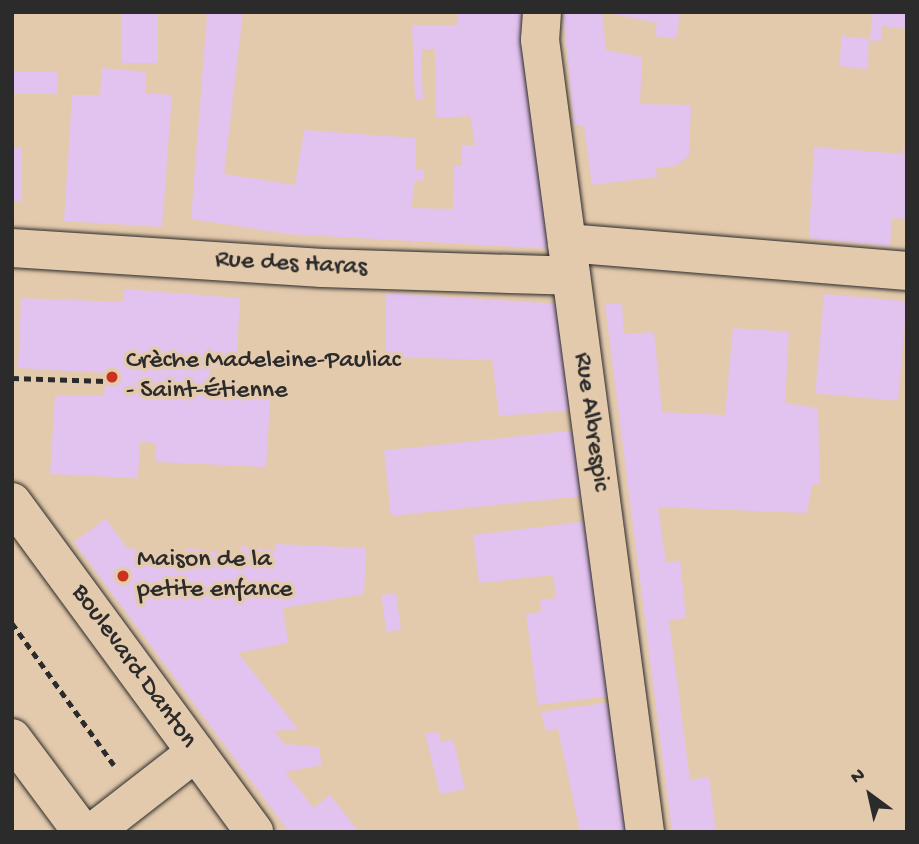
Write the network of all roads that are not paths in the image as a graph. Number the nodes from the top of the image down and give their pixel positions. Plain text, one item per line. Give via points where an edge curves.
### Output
1 (542, 12) edge
2 (12, 248) edge
3 (569, 259) junction
4 (907, 271) edge
5 (12, 502) edge
6 (12, 738) edge
7 (196, 752) junction
8 (82, 832) edge
9 (93, 832) edge
10 (254, 832) edge
11 (645, 832) edge

1 - 3 street, Rue Albrespic via 540,40
2 - 3 street, Rue des Haras via 321,268
3 - 4 street, Rue des Haras
3 - 11 street, Rue Albrespic
5 - 7 street, Boulevard Danton
6 - 8 street
7 - 9 street
7 - 10 street, Boulevard Danton

